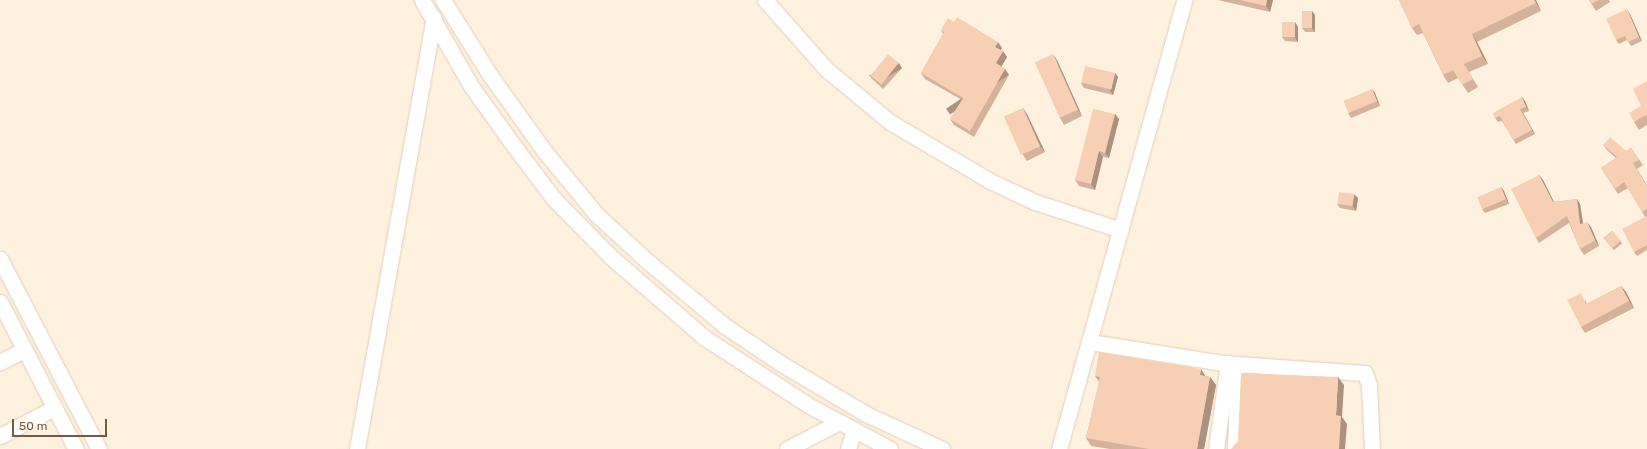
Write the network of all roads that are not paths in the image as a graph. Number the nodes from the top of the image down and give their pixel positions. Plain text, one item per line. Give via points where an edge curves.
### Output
1 (422, 0) edge
2 (443, 0) edge
3 (765, 0) edge
4 (1184, 0) edge
5 (433, 21) junction
6 (1121, 230) junction
7 (0, 259) edge
8 (1, 308) edge
9 (1090, 342) junction
10 (24, 350) junction
11 (0, 362) edge
12 (1233, 364) junction
13 (54, 408) junction
14 (839, 422) junction
15 (854, 431) junction
16 (1219, 432) junction
17 (0, 436) edge
18 (1235, 442) edge
19 (76, 449) edge
20 (99, 449) edge
21 (357, 449) edge
22 (787, 449) edge
23 (848, 449) edge
24 (890, 449) edge
25 (942, 449) edge
26 (1059, 449) edge
27 (1216, 449) edge
28 (1372, 449) edge

1 - 5 street
2 - 5 street
2 - 25 street via 490,75 545,152 597,215 646,260 725,326 780,363 866,414
3 - 6 street via 826,69 890,122 990,181 1042,204
4 - 6 street
5 - 14 street via 471,86 514,146 554,199 611,257 705,338
5 - 21 street
6 - 9 street
7 - 20 street
8 - 10 street
9 - 12 street
9 - 26 street
10 - 11 street
10 - 13 street
12 - 16 street
12 - 18 street
12 - 28 street via 1365,373 1369,385
13 - 17 street
13 - 19 street
14 - 15 street
14 - 22 street
15 - 23 street
15 - 24 street
16 - 18 street
16 - 27 street

